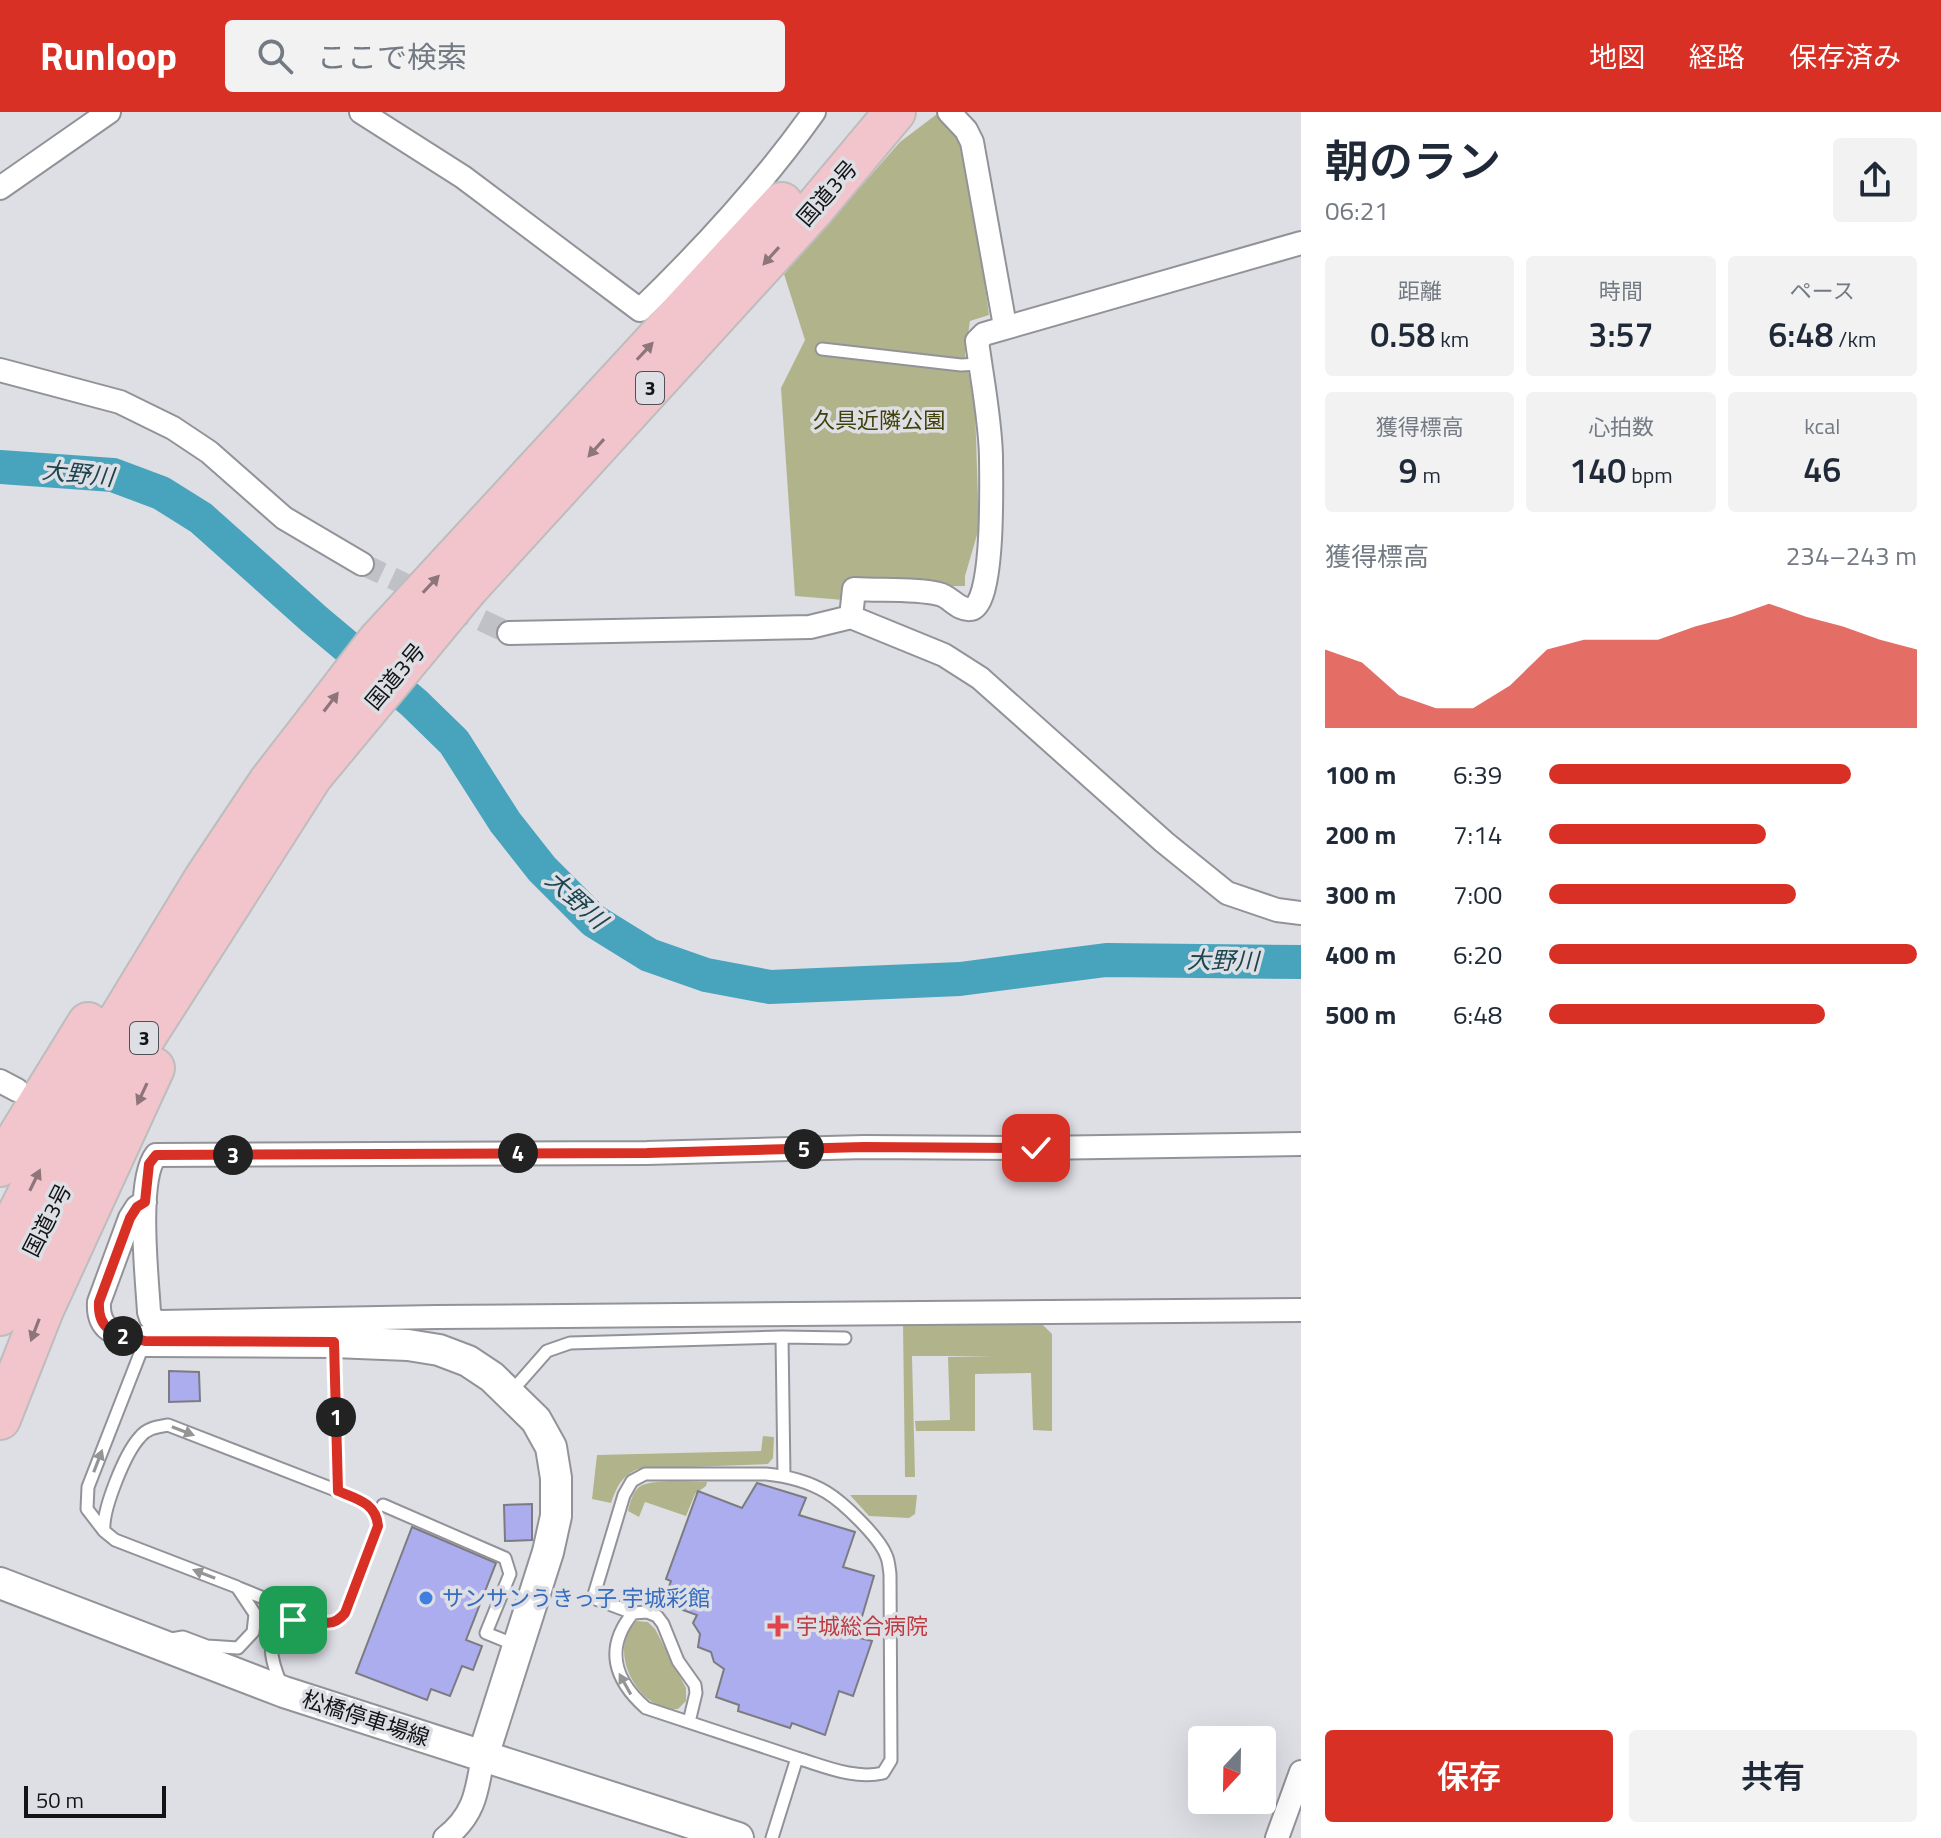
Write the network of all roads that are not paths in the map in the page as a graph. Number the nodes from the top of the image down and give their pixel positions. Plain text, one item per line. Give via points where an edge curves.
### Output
1 (109, 112) edge
2 (361, 112) edge
3 (814, 112) edge
4 (861, 112) edge
5 (895, 112) edge
6 (949, 112) edge
7 (0, 188) edge
8 (1301, 243) edge
9 (1005, 326) junction
10 (822, 349) dead end
11 (980, 364) junction
12 (0, 370) edge
13 (362, 564) tunnel mouth
14 (851, 617) junction
15 (509, 633) tunnel mouth
16 (392, 652) junction
17 (297, 776) junction
18 (1301, 913) edge
19 (1301, 1144) edge
20 (0, 1166) edge
21 (145, 1202) junction
22 (0, 1250) edge
23 (1301, 1310) edge
24 (0, 1315) edge
25 (782, 1337) junction
26 (845, 1338) dead end
27 (145, 1341) junction
28 (334, 1342) junction
29 (510, 1393) junction
30 (0, 1419) edge
31 (784, 1476) junction
32 (338, 1491) junction
33 (383, 1505) dead end
34 (104, 1531) junction
35 (0, 1583) edge
36 (237, 1587) junction
37 (633, 1613) junction
38 (305, 1615) junction
39 (159, 1645) junction
40 (519, 1646) junction
41 (284, 1692) junction
42 (689, 1722) junction
43 (483, 1756) junction
44 (797, 1758) junction
45 (1301, 1772) edge
46 (445, 1838) edge
47 (738, 1838) edge
48 (772, 1838) edge
49 (1277, 1838) edge

1 - 7 street
2 - 3 street via 463,177 640,310 691,261
16 -> 4 highway, 国道3号 / 3
5 -> 16 highway, 国道3号 / 3 via 813,210 468,588
6 - 9 street via 972,142
8 - 9 street
9 - 11 street via 977,341
10 - 11 lane
11 - 14 street via 991,454 984,596 971,609 942,594 854,589
12 - 13 street via 120,402 173,428 209,452 284,518
14 - 15 street via 810,627
14 - 18 street via 944,655 980,678 1227,893
16 - 17 highway, 国道3号 / 3
17 - 20 highway via 223,826 70,1050
22 -> 17 highway, 国道3号 / 3 via 96,1057 205,878
17 - 24 highway, 国道3号 / 3 via 126,1067
17 -> 30 highway via 240,908 156,1065 43,1310
19 - 21 street via 156,1155 141,1159
21 - 23 street via 149,1312 159,1322
21 - 27 street via 130,1218 98,1315 117,1334
25 - 26 lane
25 - 29 lane via 570,1343 547,1351
25 - 31 lane
27 - 28 main road
34 -> 27 lane via 87,1509 88,1487
28 - 29 main road via 439,1350 468,1361
28 - 32 lane
29 - 40 main road via 536,1420 551,1447 556,1478 556,1516
31 - 37 lane via 645,1474 632,1481 593,1598
31 - 44 lane via 833,1496 878,1541 890,1574 891,1760 883,1773 869,1777
34 -> 32 lane via 109,1498 130,1452 156,1427 168,1425
32 - 38 lane via 371,1506 378,1526 338,1622 328,1624
33 - 40 lane via 505,1558 510,1574 486,1633
36 -> 34 lane via 115,1540
35 - 39 main road, 松橋停車場線
36 - 38 lane
36 - 39 lane via 255,1614 253,1632 238,1648 207,1646 183,1637
37 - 42 lane via 657,1616 695,1685
42 -> 37 lane via 646,1708 629,1694 615,1666 622,1627
38 - 41 lane via 282,1628 269,1653
39 - 41 main road, 松橋停車場線
40 - 43 main road
41 - 43 main road, 松橋停車場線
42 - 44 lane
43 - 46 street via 474,1804
43 - 47 main road, 松橋停車場線
44 - 48 lane
45 - 49 street

